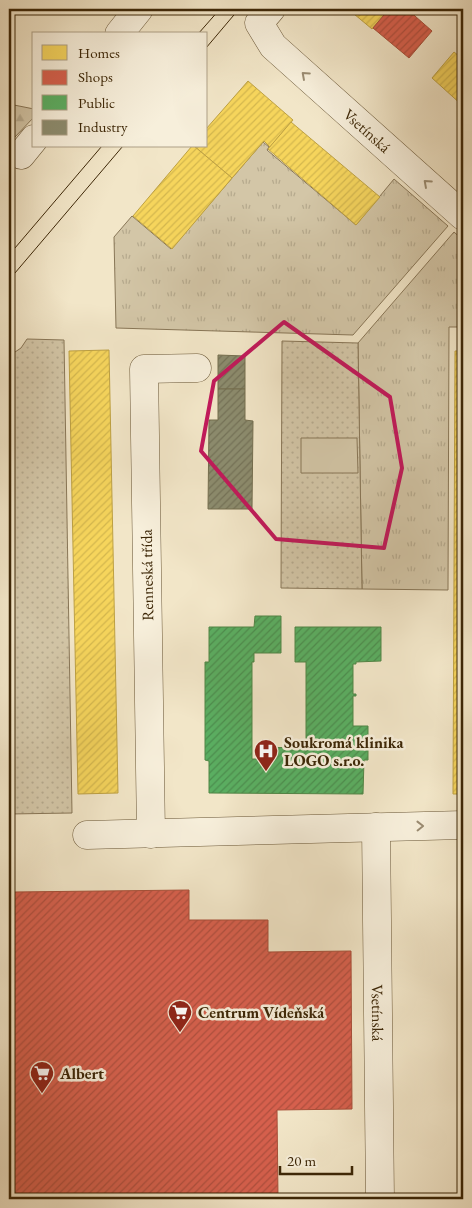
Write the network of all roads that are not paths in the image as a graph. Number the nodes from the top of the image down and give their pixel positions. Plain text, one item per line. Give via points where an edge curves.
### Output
1 (139, 9) edge
2 (271, 9) edge
3 (121, 32) edge
4 (463, 216) edge
5 (197, 368) dead end
6 (463, 825) edge
7 (376, 827) junction
8 (87, 834) dead end
9 (151, 834) junction
10 (380, 1199) edge

1 - 3 street
4 -> 2 street, Vsetínská via 273,46 259,23
5 - 9 street, Renneská třída via 144,368
7 -> 6 street
7 - 9 street
7 - 10 street, Vsetínská
8 - 9 street

